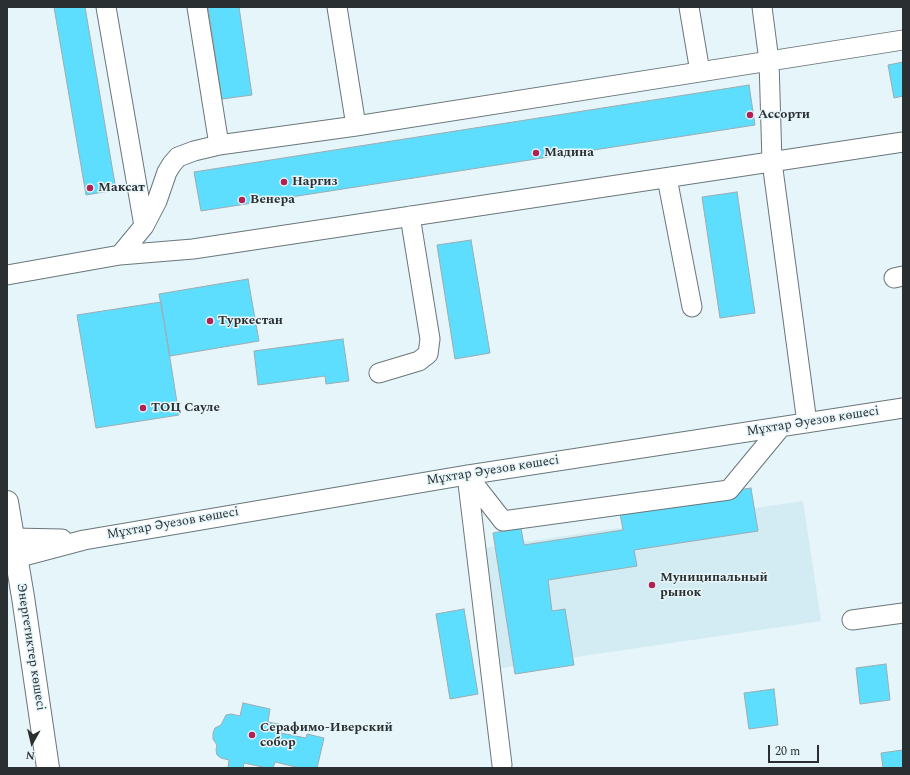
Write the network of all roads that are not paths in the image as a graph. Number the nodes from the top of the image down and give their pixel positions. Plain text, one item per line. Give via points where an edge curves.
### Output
1 (106, 7) edge
2 (197, 7) edge
3 (337, 7) edge
4 (689, 7) edge
5 (762, 7) edge
6 (903, 40) edge
7 (769, 61) junction
8 (700, 72) junction
9 (356, 126) junction
10 (903, 142) edge
11 (219, 146) junction
12 (772, 162) junction
13 (667, 178) junction
14 (410, 216) junction
15 (144, 226) junction
16 (120, 255) junction
17 (7, 275) edge
18 (692, 307) dead end
19 (379, 374) dead end
20 (903, 408) edge
21 (807, 423) junction
22 (781, 427) junction
23 (467, 475) junction
24 (7, 502) edge
25 (11, 549) edge
26 (903, 613) edge
27 (852, 620) dead end
28 (502, 764) dead end
29 (48, 768) edge

1 - 15 street
2 - 11 street
3 - 9 street
4 - 8 street
5 - 7 street
6 - 7 street
7 - 8 street
7 - 12 street
8 - 9 street
9 - 11 street
10 - 12 street
11 - 15 street via 178,157 167,172 157,201
12 - 13 street
12 - 21 street
13 - 14 street
13 - 18 street
14 - 16 street via 193,249
14 - 19 street via 430,339 428,354 419,361
15 - 16 street
16 - 17 street
20 - 21 street, Мұхтар Әуезов көшесі
21 - 22 street, Мұхтар Әуезов көшесі
22 - 23 street, Мұхтар Әуезов көшесі
22 - 23 street via 730,490 504,520
23 - 25 street, Мұхтар Әуезов көшесі via 84,540
23 - 28 street
24 - 25 main road, Энергетиктер көшесі
25 - 29 main road, Энергетиктер көшесі
26 - 27 street

